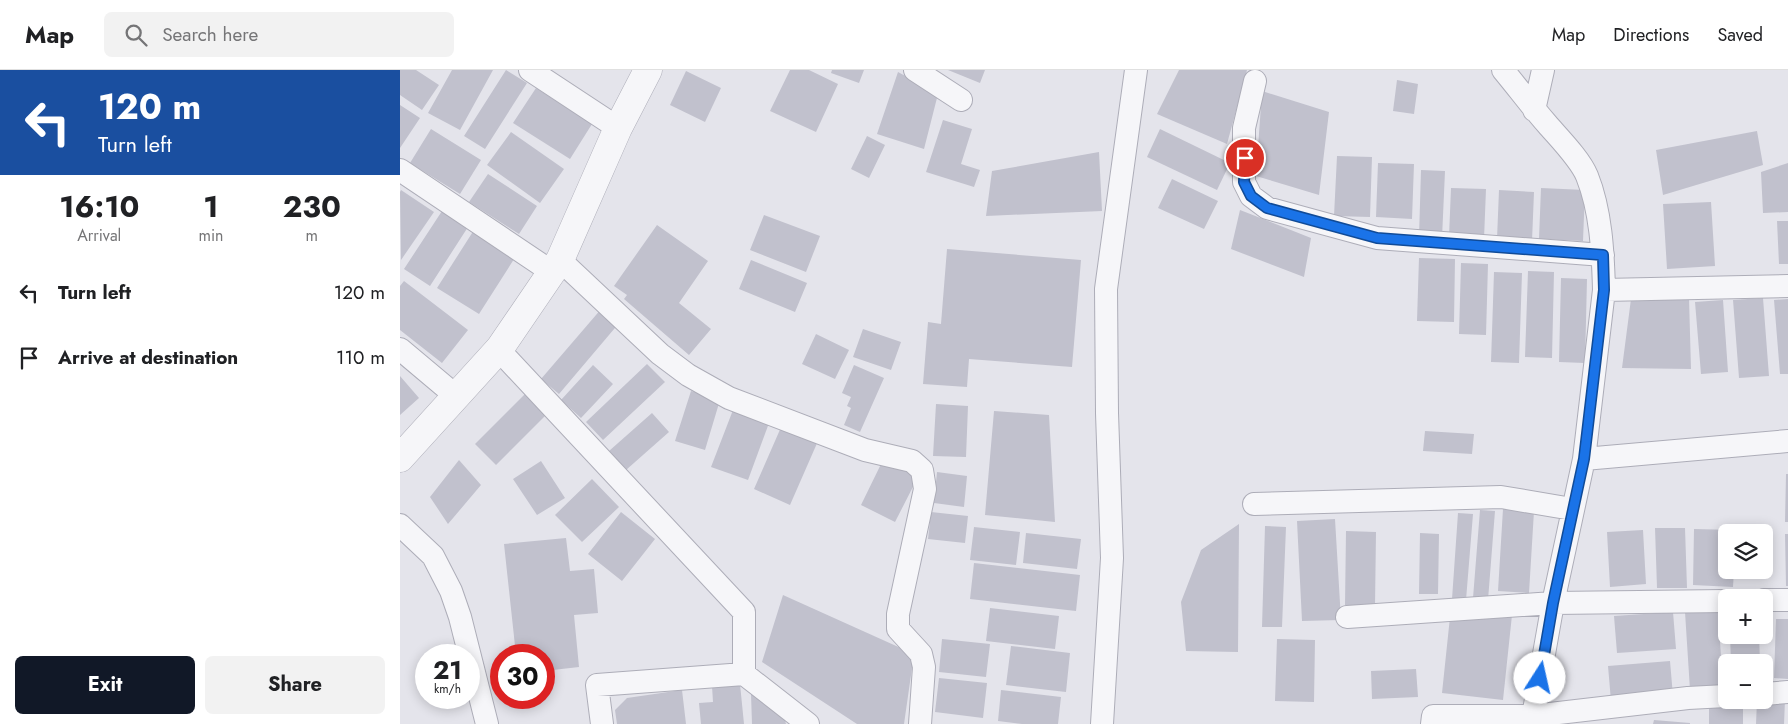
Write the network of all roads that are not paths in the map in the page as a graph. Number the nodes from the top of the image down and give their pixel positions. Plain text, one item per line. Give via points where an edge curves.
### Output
1 (530, 70) edge
2 (915, 70) edge
3 (1136, 70) edge
4 (1504, 70) edge
5 (1543, 70) edge
6 (643, 80) edge
7 (1255, 81) dead end
8 (961, 100) dead end
9 (1534, 110) junction
10 (618, 128) junction
11 (400, 170) edge
12 (1603, 255) junction
13 (556, 266) junction
14 (1788, 286) edge
15 (1604, 290) junction
16 (400, 349) edge
17 (498, 349) junction
18 (456, 396) junction
19 (1788, 441) edge
20 (400, 458) edge
21 (1584, 459) junction
22 (1254, 504) dead end
23 (1572, 509) junction
24 (400, 525) edge
25 (1773, 600) edge
26 (1788, 600) edge
27 (1718, 601) edge
28 (1553, 603) junction
29 (1347, 617) dead end
30 (744, 674) junction
31 (1788, 692) edge
32 (1773, 693) edge
33 (1718, 696) edge
34 (1533, 720) edge
35 (487, 724) edge
36 (602, 724) edge
37 (808, 724) edge
38 (920, 724) edge
39 (1102, 724) edge
40 (1432, 724) edge

1 - 10 street
2 - 8 street
3 - 39 street via 1106,289 1112,558
4 - 9 street
5 - 9 street
6 - 10 street
7 - 12 street via 1244,128 1244,182 1251,196 1267,208 1377,238
9 - 12 street via 1586,175
10 - 13 street
11 - 13 street
12 - 15 street
13 - 17 street
13 - 38 street via 660,354 688,375 729,398 865,450 912,460 922,470 925,489 898,614 898,629 921,654 924,667
14 - 15 street
15 - 21 street
16 - 18 street
17 - 18 street
17 - 30 street via 744,612
18 - 20 street
19 - 21 street
21 - 23 street
22 - 23 street via 1501,496
23 - 28 street
24 - 35 street via 433,556 451,591
25 - 26 street
27 - 28 street
28 - 29 street
28 - 34 street
30 - 36 street via 596,685
30 - 37 street
31 - 32 street
33 - 34 street
34 - 40 street via 1433,716

